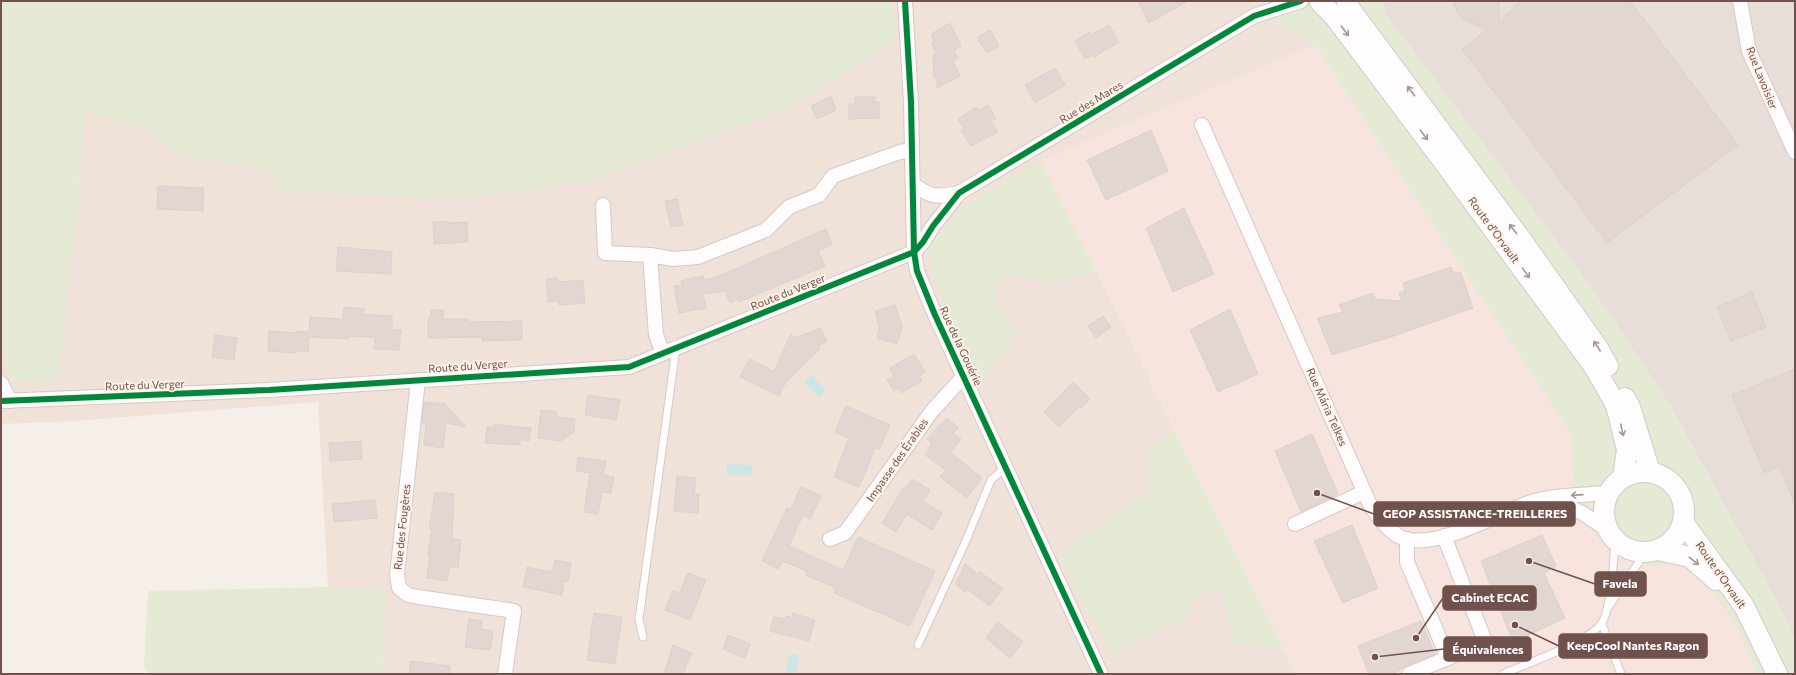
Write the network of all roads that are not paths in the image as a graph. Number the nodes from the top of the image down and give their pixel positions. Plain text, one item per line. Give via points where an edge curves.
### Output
1 (905, 1) edge
2 (1266, 1) edge
3 (1312, 1) edge
4 (1347, 1) edge
5 (1740, 1) edge
6 (1254, 16) junction
7 (1202, 125) dead end
8 (912, 150) junction
9 (1795, 152) edge
10 (914, 184) junction
11 (959, 194) junction
12 (603, 205) dead end
13 (914, 252) junction
14 (650, 255) junction
15 (669, 351) junction
16 (963, 377) junction
17 (418, 380) junction
18 (1, 383) edge
19 (5, 401) edge
20 (1006, 467) junction
21 (1650, 472) junction
22 (1623, 477) junction
23 (1364, 492) junction
24 (1607, 493) junction
25 (1548, 497) junction
26 (1683, 522) junction
27 (1295, 524) dead end
28 (1612, 535) junction
29 (1444, 536) junction
30 (830, 539) dead end
31 (1407, 539) junction
32 (1651, 551) junction
33 (1606, 611) junction
34 (1602, 624) junction
35 (643, 637) dead end
36 (918, 645) dead end
37 (1448, 658) junction
38 (1097, 672) edge
39 (505, 674) edge
40 (1409, 674) edge
41 (1503, 674) edge
42 (1621, 674) edge
43 (1768, 674) edge
44 (1777, 674) edge

1 - 8 street, Rue de la Gouérie
2 - 6 street, Rue des Mares
3 - 6 street, Rue des Mares
3 -> 22 street, Route d'Orvault via 1334,16 1593,365 1616,405 1627,450
21 -> 4 street via 1630,407 1598,348 1523,242 1350,9
5 - 9 street, Rue Lavoisier via 1749,51
6 - 11 street, Rue des Mares
7 - 23 street, Rue Mária Telkes
8 - 10 street, Rue de la Gouérie
8 - 14 street via 833,176 819,195 789,207 766,230 698,256 673,259
10 - 11 street, Rue des Mares via 928,195 940,197
10 - 13 street, Rue de la Gouérie
11 - 13 street, Rue des Mares
12 - 14 street via 605,253
13 - 15 street, Route du Verger
13 - 16 street, Rue de la Gouérie via 917,271
14 - 15 street via 656,335
15 - 17 street, Route du Verger via 629,367
15 - 35 lane via 639,619
16 - 20 street, Rue de la Gouérie
16 - 30 street, Impasse des Érables via 932,411 845,533
17 - 19 street, Route du Verger via 269,390
17 - 39 street, Rue des Fougères via 397,575 399,588 408,595 418,598 514,611
18 - 19 street
20 - 36 lane via 991,480
20 - 38 street, Rue de la Gouérie
21 - 22 street via 1632,473
21 - 26 street via 1663,476 1674,484 1681,495 1684,508
22 - 24 street
23 - 27 street
23 - 31 street, Rue Mária Telkes via 1385,526
24 -> 25 street, Rue Mária Telkes
24 - 28 street via 1603,510 1605,523
25 - 28 street via 1582,513
25 - 29 street, Rue Mária Telkes
26 - 32 street via 1678,534 1669,544
26 - 44 street, Route d'Orvault via 1744,606
28 - 32 street via 1620,545 1632,551
28 - 33 lane
29 - 31 street, Rue Mária Telkes via 1415,542
29 - 37 street via 1485,641
31 - 37 street via 1408,562
32 - 33 lane
32 -> 43 street, Route d'Orvault via 1690,557 1715,579 1734,604 1750,632
33 - 34 lane
34 - 41 lane via 1589,636
34 - 42 lane
37 - 40 street

